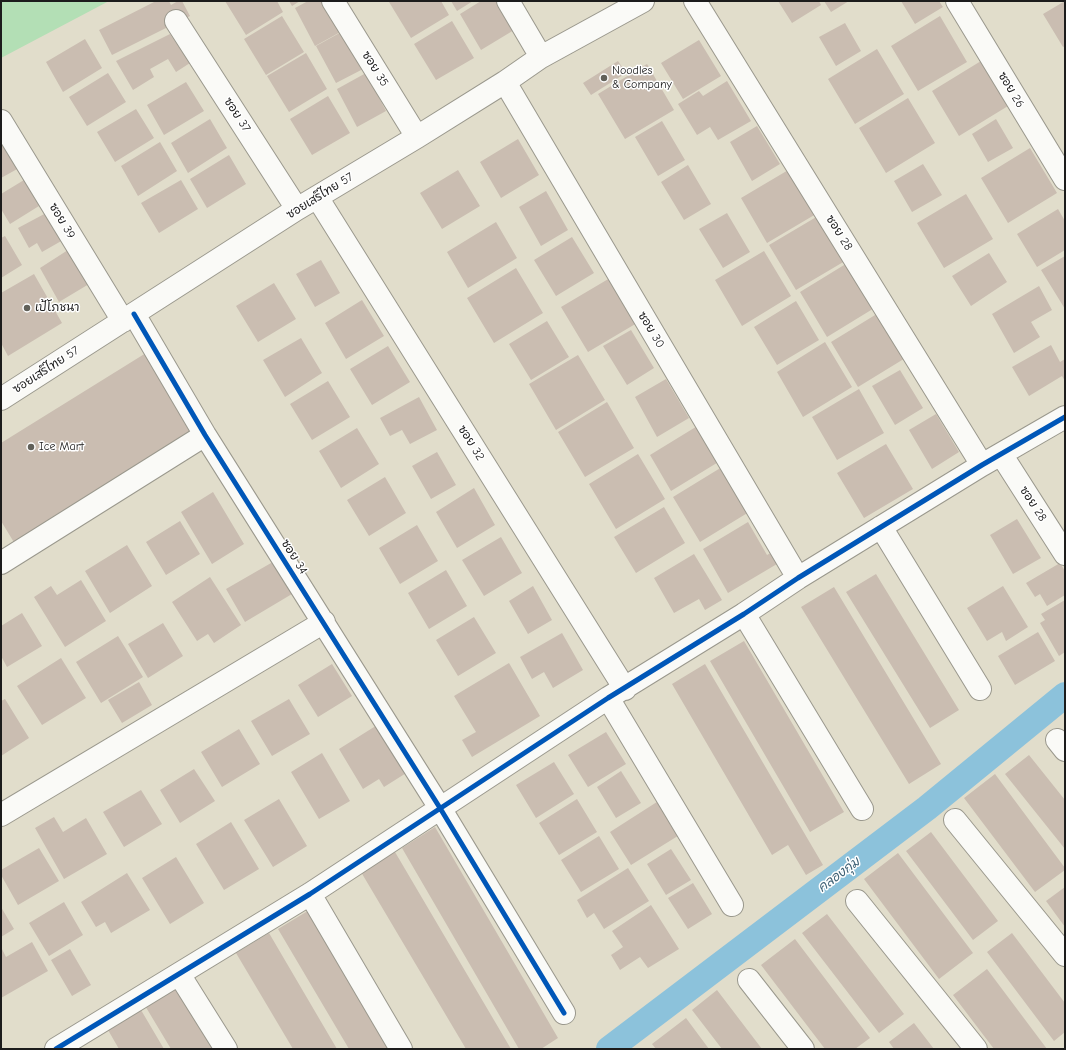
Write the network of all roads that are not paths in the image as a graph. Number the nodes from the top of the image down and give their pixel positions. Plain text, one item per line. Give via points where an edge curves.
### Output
1 (333, 1) edge
2 (508, 1) edge
3 (643, 1) edge
4 (696, 1) edge
5 (957, 1) edge
6 (176, 21) dead end
7 (541, 57) junction
8 (505, 82) junction
9 (1, 121) edge
10 (417, 137) junction
11 (1065, 179) edge
12 (317, 197) junction
13 (297, 209) junction
14 (129, 317) junction
15 (1, 398) edge
16 (1065, 417) edge
17 (205, 435) junction
18 (1001, 454) junction
19 (982, 465) junction
20 (881, 527) junction
21 (1065, 554) edge
22 (1, 563) edge
23 (798, 578) junction
24 (744, 614) junction
25 (324, 622) junction
26 (980, 689) dead end
27 (616, 694) junction
28 (440, 808) junction
29 (862, 809) dead end
30 (1, 815) edge
31 (955, 820) dead end
32 (310, 894) junction
33 (857, 901) dead end
34 (732, 905) dead end
35 (1065, 955) edge
36 (179, 974) junction
37 (749, 980) dead end
38 (564, 1013) dead end
39 (57, 1049) edge
40 (226, 1049) edge
41 (401, 1049) edge
42 (803, 1049) edge
43 (976, 1049) edge

1 - 10 street, ซอย 35
2 - 7 street
3 - 7 street, ซอยเสรีไทย 57
4 - 19 street, ซอย 28
5 - 11 street, ซอย 26
6 - 13 street, ซอย 37
7 - 8 street, ซอยเสรีไทย 57
8 - 10 street, ซอยเสรีไทย 57
8 - 23 street, ซอย 30
9 - 14 street, ซอย 39
10 - 12 street, ซอยเสรีไทย 57
12 - 13 street, ซอยเสรีไทย 57
12 - 27 street, ซอย 32
13 - 14 street, ซอยเสรีไทย 57
14 - 15 street, ซอยเสรีไทย 57
14 - 17 street, ซอย 34
16 - 18 street
17 - 22 street
17 - 25 street, ซอย 34
18 - 19 street
18 - 21 street, ซอย 28
19 - 20 street
20 - 23 street
20 - 26 street
23 - 24 street
24 - 27 street
24 - 29 street
25 - 28 street, ซอย 34
25 - 30 street
27 - 28 street
27 - 34 street, ซอย 32
28 - 32 street
28 - 38 street, ซอย 34
31 - 35 street
32 - 36 street
32 - 41 street
33 - 43 street
36 - 39 street
36 - 40 street
37 - 42 street

